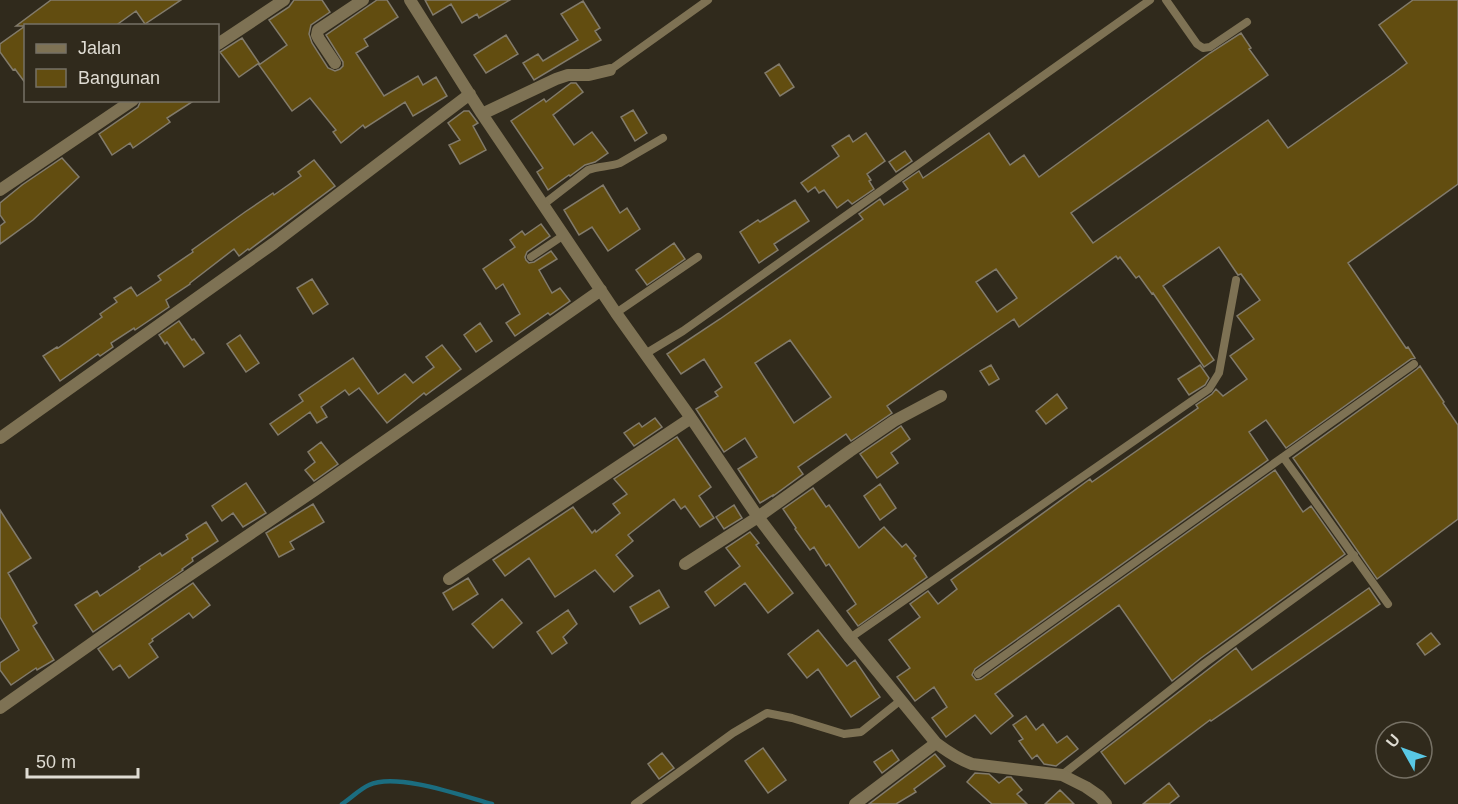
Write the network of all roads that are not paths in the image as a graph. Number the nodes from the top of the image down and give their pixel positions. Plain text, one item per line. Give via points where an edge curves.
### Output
1 (284, 0) edge
2 (363, 0) edge
3 (410, 0) edge
4 (708, 0) edge
5 (1150, 0) edge
6 (1166, 0) edge
7 (1247, 22) dead end
8 (219, 43) edge
9 (335, 63) dead end
10 (610, 70) joint
11 (470, 94) junction
12 (130, 102) edge
13 (482, 114) junction
14 (663, 138) dead end
15 (0, 190) edge
16 (544, 204) junction
17 (564, 235) junction
18 (531, 257) dead end
19 (698, 257) dead end
20 (1236, 280) dead end
21 (601, 290) junction
22 (616, 313) junction
23 (645, 354) junction
24 (1414, 364) dead end
25 (941, 396) dead end
26 (691, 418) junction
27 (0, 438) edge
28 (1283, 457) junction
29 (758, 517) junction
30 (1354, 555) junction
31 (685, 564) dead end
32 (449, 579) dead end
33 (1388, 604) dead end
34 (849, 638) junction
35 (978, 674) dead end
36 (901, 700) junction
37 (0, 708) edge
38 (936, 743) junction
39 (1062, 775) junction
40 (635, 804) edge
41 (855, 804) edge
42 (1106, 804) edge

1 - 8 street
2 - 9 street via 317,32
3 - 11 street
4 - 10 lane
5 - 23 lane
6 - 7 lane via 1203,48
10 - 13 street via 556,79
11 - 13 street
11 - 27 street via 274,243
12 - 15 street
13 - 16 street
14 - 16 lane via 616,165 588,170
16 - 17 street
17 - 18 lane
17 - 21 street
19 - 22 lane
20 - 34 lane via 1219,373 1209,389
21 - 22 street
21 - 37 street
22 - 23 street
23 - 26 street
24 - 28 lane
25 - 29 street via 850,451
26 - 29 street
26 - 32 street
28 - 30 lane
28 - 35 lane
29 - 31 street
29 - 34 street
30 - 33 lane
30 - 39 lane via 1205,663
34 - 36 street
36 - 38 street
36 - 40 lane via 861,732 844,734 768,713 733,733
38 - 39 street via 972,764
38 - 41 street
39 - 42 street via 1086,787

